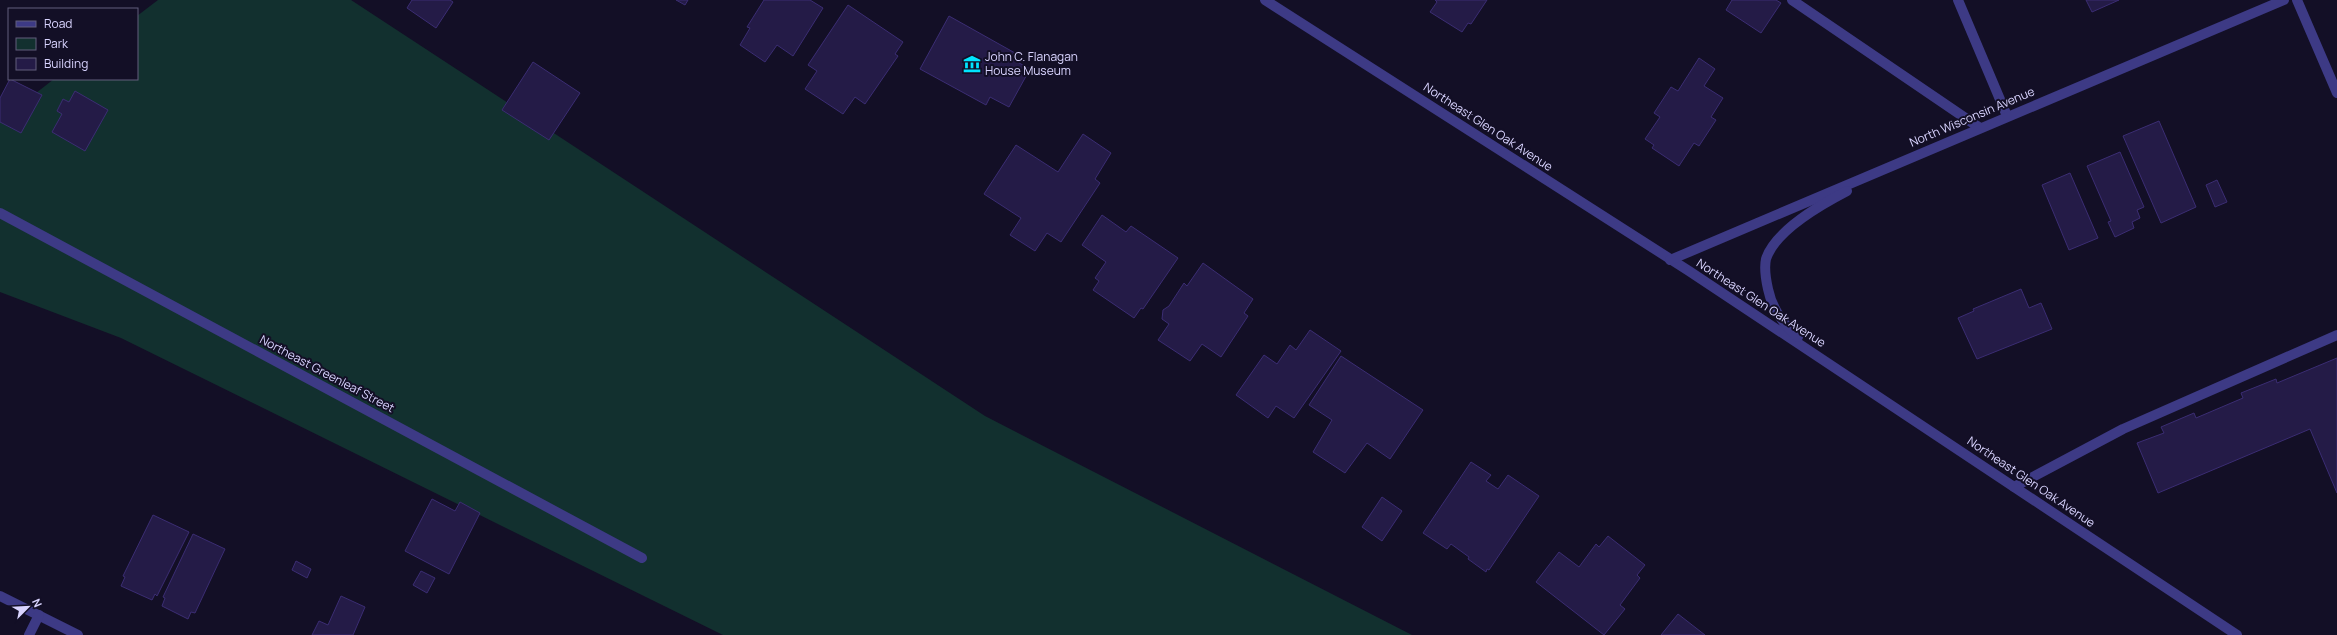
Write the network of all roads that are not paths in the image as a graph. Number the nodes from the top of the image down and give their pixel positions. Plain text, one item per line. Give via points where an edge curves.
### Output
1 (1265, 0) edge
2 (1792, 0) edge
3 (1958, 0) edge
4 (2284, 0) edge
5 (2297, 0) edge
6 (2337, 93) edge
7 (2008, 116) junction
8 (1980, 128) junction
9 (1891, 166) junction
10 (0, 213) edge
11 (1670, 260) junction
12 (2337, 335) edge
13 (1827, 362) junction
14 (2014, 487) junction
15 (642, 558) dead end
16 (0, 596) edge
17 (39, 616) junction
18 (29, 635) edge
19 (78, 635) edge
20 (2237, 635) edge

1 - 11 street, Northeast Glen Oak Avenue
2 - 8 street
3 - 7 street
4 - 7 street, North Wisconsin Avenue
5 - 6 street
7 - 8 street, North Wisconsin Avenue
8 - 9 street, North Wisconsin Avenue
9 - 11 street, North Wisconsin Avenue
9 - 13 street via 1803,218 1775,243 1766,260 1767,285 1777,314 1797,336
10 - 15 street, Northeast Greenleaf Street
11 - 13 street, Northeast Glen Oak Avenue
12 - 14 street via 2123,429
13 - 14 street, Northeast Glen Oak Avenue
14 - 20 street, Northeast Glen Oak Avenue
16 - 17 street
17 - 18 street
17 - 19 street

